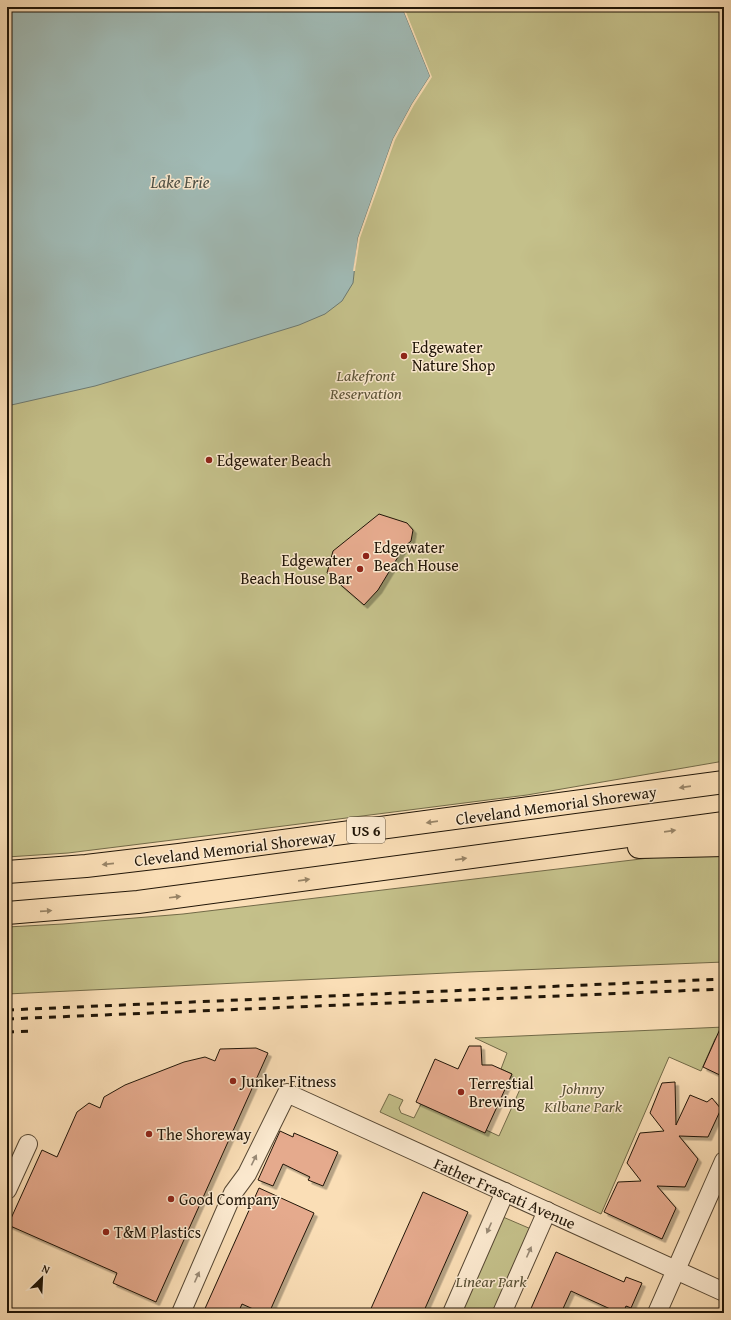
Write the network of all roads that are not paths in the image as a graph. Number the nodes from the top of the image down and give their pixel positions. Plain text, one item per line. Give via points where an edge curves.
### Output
1 (724, 782) edge
2 (724, 823) edge
3 (724, 845) edge
4 (534, 849) junction
5 (7, 872) edge
6 (7, 913) edge
7 (28, 1144) dead end
8 (724, 1161) edge
9 (7, 1190) edge
10 (505, 1192) junction
11 (547, 1211) junction
12 (676, 1270) junction
13 (724, 1292) edge
14 (181, 1313) edge
15 (452, 1313) edge
16 (502, 1313) edge
17 (657, 1313) edge

1 -> 5 highway, Cleveland Memorial Shoreway / US 6 via 179,856
4 -> 2 highway
3 - 4 highway
6 -> 4 highway via 138,902
7 - 9 street
8 - 12 street
10 - 11 street, Father Frascati Avenue
14 -> 10 street, Father Frascati Avenue via 234,1193 247,1174 287,1093
10 -> 15 street
11 - 12 street, Father Frascati Avenue
16 -> 11 street
12 - 13 street, Father Frascati Avenue
12 - 17 street

